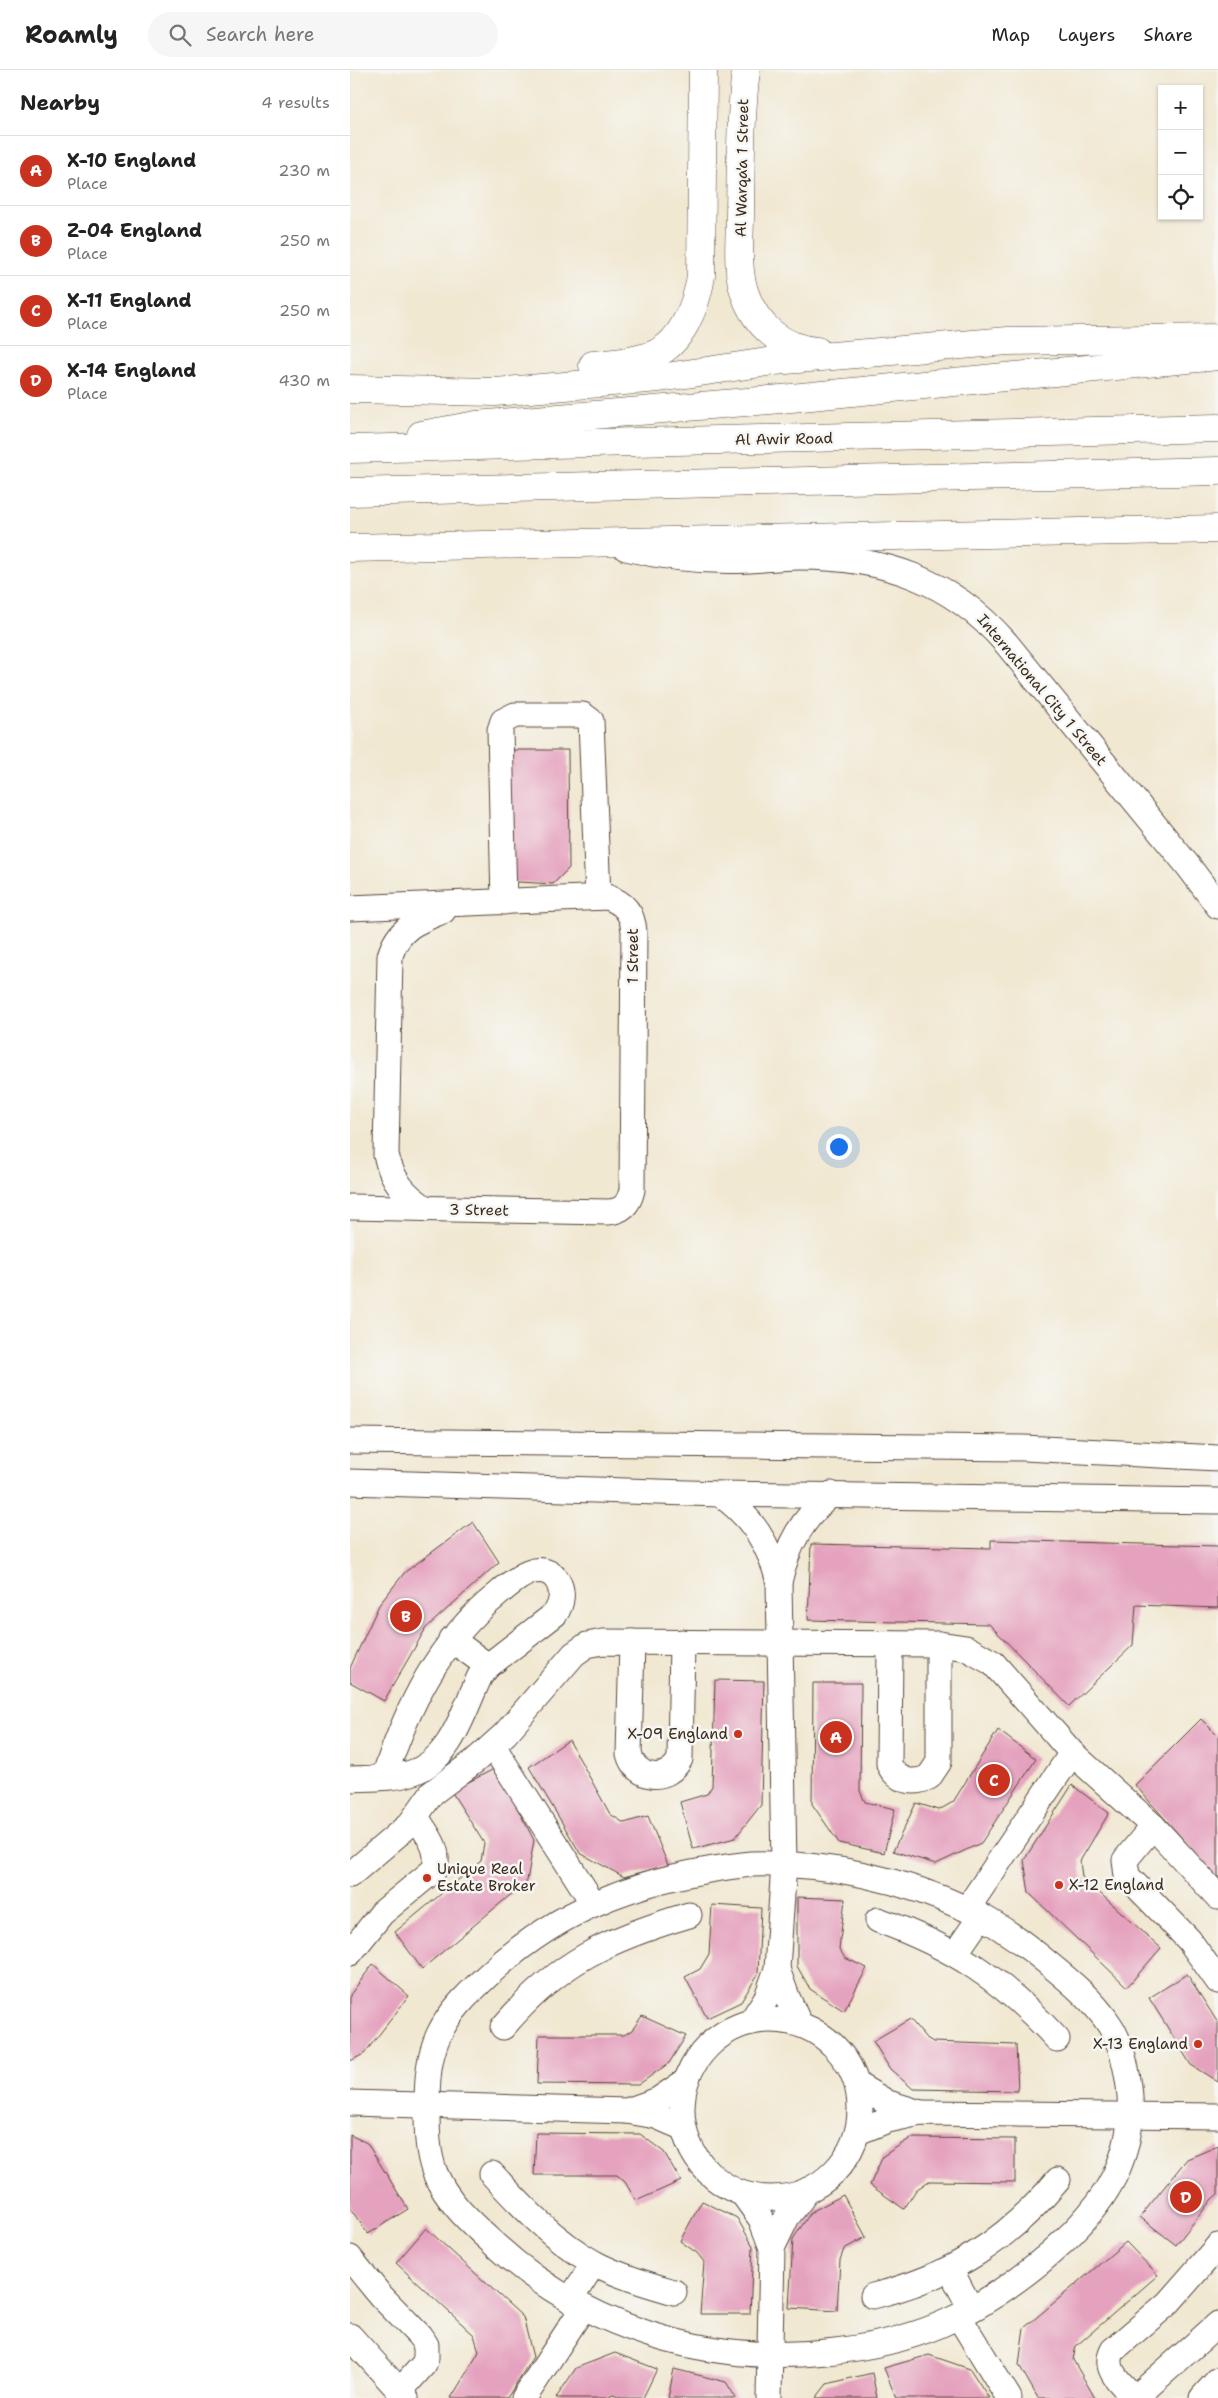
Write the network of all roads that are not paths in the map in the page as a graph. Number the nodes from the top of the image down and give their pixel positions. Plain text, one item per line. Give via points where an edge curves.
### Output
1 (703, 70) edge
2 (746, 70) edge
3 (1218, 338) edge
4 (871, 352) junction
5 (1218, 356) edge
6 (350, 388) edge
7 (1218, 428) edge
8 (350, 449) edge
9 (379, 449) junction
10 (1218, 471) edge
11 (350, 492) edge
12 (1218, 529) edge
13 (603, 542) junction
14 (350, 548) edge
15 (598, 897) junction
16 (504, 902) junction
17 (462, 904) junction
18 (1218, 906) edge
19 (350, 908) edge
20 (350, 1208) edge
21 (428, 1209) junction
22 (608, 1212) joint
23 (350, 1440) edge
24 (1218, 1450) edge
25 (1184, 1456) junction
26 (1218, 1458) edge
27 (350, 1482) edge
28 (720, 1494) junction
29 (831, 1494) junction
30 (1158, 1499) junction
31 (1218, 1501) edge
32 (1218, 1511) edge
33 (779, 1583) junction
34 (451, 1639) junction
35 (632, 1642) junction
36 (682, 1642) junction
37 (780, 1643) junction
38 (890, 1644) junction
39 (939, 1644) junction
40 (488, 1666) junction
41 (493, 1746) junction
42 (1072, 1753) junction
43 (384, 1777) junction
44 (350, 1779) edge
45 (416, 1817) junction
46 (1154, 1826) junction
47 (784, 1864) junction
48 (350, 1875) edge
49 (1218, 1897) edge
50 (585, 1907) junction
51 (974, 1913) junction
52 (689, 1915) dead end
53 (878, 1920) dead end
54 (600, 1947) junction
55 (350, 1953) edge
56 (956, 1954) junction
57 (777, 1969) junction
58 (1218, 1981) edge
59 (752, 2022) junction
60 (799, 2024) junction
61 (503, 2027) dead end
62 (1057, 2039) dead end
63 (686, 2082) junction
64 (858, 2086) junction
65 (350, 2103) edge
66 (427, 2105) junction
67 (627, 2111) junction
68 (920, 2113) junction
69 (1131, 2115) junction
70 (1218, 2116) edge
71 (684, 2128) junction
72 (858, 2132) junction
73 (492, 2174) dead end
74 (1058, 2180) dead end
75 (808, 2190) junction
76 (744, 2194) junction
77 (1218, 2246) edge
78 (772, 2248) junction
79 (350, 2258) edge
80 (594, 2263) junction
81 (950, 2269) junction
82 (674, 2292) dead end
83 (873, 2296) dead end
84 (577, 2304) junction
85 (965, 2313) junction
86 (1218, 2324) edge
87 (350, 2336) edge
88 (770, 2354) junction
89 (1218, 2380) edge
90 (403, 2394) edge
91 (524, 2398) edge
92 (769, 2398) edge
93 (1009, 2398) edge
94 (1135, 2398) edge
95 (1202, 2398) edge

1 - 6 main road via 699,292 679,333 656,354 627,362
2 - 4 main road, Al Warqa'a 1 Street via 741,129 740,265 744,293 766,328 776,338 801,350
3 - 4 main road via 1008,341
4 - 6 main road via 774,361 659,378 495,392
5 - 9 main road via 762,401 476,425 427,434
7 - 9 main road, Al Awir Road
8 - 9 main road, Al Awir Road
10 - 11 main road
12 - 13 main road
13 - 14 main road
13 - 18 street, International City 1 Street via 651,554 700,560 800,557 855,561 901,571 953,595 972,608 1006,642
15 - 16 street, 1 Street
15 - 16 street via 591,721 583,715 515,715 503,721 500,730
15 - 22 street, 1 Street via 617,900 624,906 630,914 634,932 632,1190 625,1206 618,1212
16 - 17 street, 1 Street
17 - 19 street, 1 Street
17 - 21 street via 417,920 407,927 399,935 390,956 386,1155 400,1187
20 - 21 street, 3 Street
21 - 22 street, 3 Street
23 - 25 street via 1024,1448
24 - 25 street
25 - 26 street
27 - 28 street
28 - 29 street
28 - 33 street via 743,1512 761,1535 774,1561
29 - 30 street
29 - 33 street via 793,1539
30 - 31 street
30 - 32 street
33 - 37 street
34 - 40 street
34 - 40 street via 484,1606 528,1573 548,1573 561,1587 561,1606
34 - 43 street via 409,1712
35 - 36 street
35 - 36 street via 629,1754 640,1772 654,1776 667,1774 680,1759
35 - 41 street via 595,1642 580,1649
36 - 37 street
37 - 38 street
37 - 47 street
38 - 39 street
38 - 39 street via 889,1764 900,1778 911,1782 929,1777 939,1762
39 - 42 street via 966,1648 993,1663
40 - 43 street via 442,1753 411,1773
41 - 45 street via 432,1793
41 - 50 street
42 - 46 street
42 - 51 street
43 - 44 street
45 - 48 street
45 - 55 street via 436,1849 434,1870 382,1913
46 - 49 street
46 - 58 street via 1125,1860 1126,1876 1189,1940
47 - 50 street via 751,1864 684,1874 622,1891
47 - 51 street via 825,1868 878,1879
47 - 57 street
50 - 54 street
50 - 66 street via 511,1955 478,1984 448,2018 439,2034 428,2069
51 - 56 street
51 - 69 street via 1036,1953 1108,2022 1125,2066
52 - 54 street via 639,1930
53 - 56 street via 912,1932
54 - 61 street via 540,1988
56 - 62 street via 1011,1994
57 - 59 street via 767,1997
57 - 60 street
59 - 60 street via 776,2020
59 - 63 street via 717,2038 703,2051
60 - 64 street via 821,2034 839,2050 851,2067
63 - 67 street via 658,2100
63 - 71 street via 682,2104
64 - 68 street via 888,2103
64 - 72 street via 861,2109
65 - 66 street
66 - 67 street
66 - 84 street via 431,2160 446,2194 503,2253
67 - 71 street via 656,2116
68 - 69 street
68 - 72 street via 888,2120
69 - 70 street
69 - 85 street via 1120,2166 1100,2201 1047,2256 1000,2292
71 - 76 street via 699,2162 719,2181
72 - 75 street via 848,2156 831,2176
73 - 80 street via 550,2231
74 - 81 street via 1028,2215 1010,2230
75 - 76 street via 765,2198
75 - 78 street via 787,2217
76 - 78 street via 761,2219
77 - 94 street via 1168,2303 1113,2350 1109,2360 1111,2371
78 - 88 street
79 - 90 street via 426,2345 424,2364
80 - 82 street via 641,2283
80 - 84 street
81 - 83 street via 912,2285
81 - 85 street
84 - 88 street via 629,2328 660,2337 723,2351
84 - 91 street
85 - 88 street via 938,2327 895,2341 822,2352
85 - 93 street
86 - 94 street
87 - 90 street
88 - 92 street
89 - 95 street

